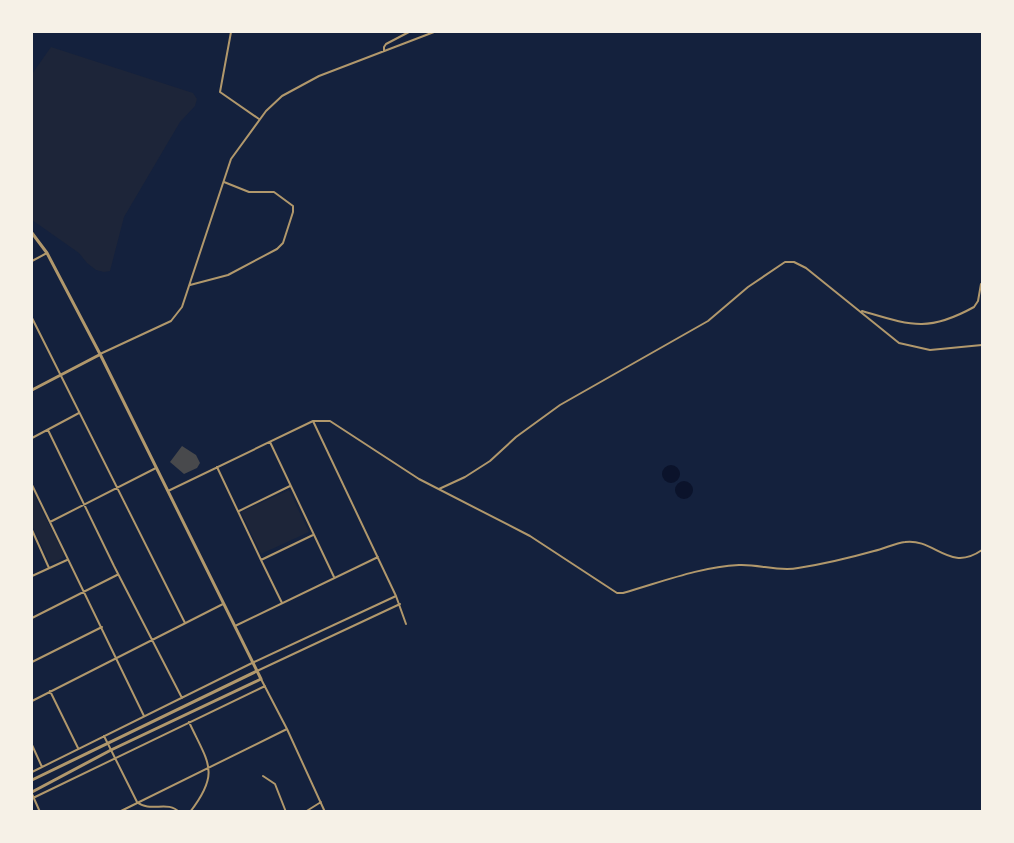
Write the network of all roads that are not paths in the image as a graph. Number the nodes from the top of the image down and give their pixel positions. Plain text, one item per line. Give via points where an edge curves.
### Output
1 (231, 32) edge
2 (409, 32) edge
3 (434, 32) edge
4 (384, 51) junction
5 (258, 119) junction
6 (224, 182) junction
7 (32, 233) edge
8 (47, 253) junction
9 (32, 261) edge
10 (981, 284) dead end
11 (190, 285) junction
12 (859, 310) junction
13 (32, 318) edge
14 (982, 345) edge
15 (100, 354) junction
16 (60, 375) junction
17 (32, 390) edge
18 (79, 412) junction
19 (313, 421) junction
20 (48, 430) junction
21 (32, 438) edge
22 (270, 442) junction
23 (217, 467) junction
24 (156, 468) junction
25 (32, 485) edge
26 (290, 486) junction
27 (118, 488) junction
28 (439, 489) junction
29 (168, 491) junction
30 (85, 505) junction
31 (238, 511) junction
32 (50, 522) junction
33 (32, 530) edge
34 (314, 535) junction
35 (982, 550) edge
36 (378, 557) junction
37 (68, 559) junction
38 (261, 560) junction
39 (49, 568) junction
40 (118, 574) junction
41 (32, 576) edge
42 (334, 578) junction
43 (84, 592) junction
44 (396, 596) junction
45 (282, 603) junction
46 (222, 604) junction
47 (400, 604) junction
48 (32, 618) edge
49 (185, 623) junction
50 (406, 624) dead end
51 (234, 626) junction
52 (102, 627) junction
53 (152, 639) junction
54 (117, 657) junction
55 (32, 662) edge
56 (252, 663) junction
57 (257, 671) junction
58 (261, 679) junction
59 (265, 686) junction
60 (50, 691) junction
61 (182, 698) junction
62 (32, 701) edge
63 (144, 716) junction
64 (189, 722) junction
65 (287, 729) junction
66 (104, 736) junction
67 (108, 743) junction
68 (32, 745) edge
69 (78, 748) junction
70 (111, 750) junction
71 (115, 757) junction
72 (210, 766) junction
73 (42, 767) junction
74 (32, 772) edge
75 (263, 776) dead end
76 (32, 780) edge
77 (32, 793) edge
78 (33, 798) junction
79 (137, 802) junction
80 (321, 802) junction
81 (40, 812) edge
82 (119, 812) edge
83 (180, 812) edge
84 (190, 812) edge
85 (286, 812) edge
86 (305, 812) edge
87 (325, 812) edge

1 - 5 street via 220,92
2 - 4 street via 386,44
3 - 4 street
4 - 5 street via 301,85 282,96
5 - 6 street via 231,159
6 - 11 street
6 - 11 street via 249,192 274,192 293,206 283,243 228,275
7 - 8 street
8 - 9 street
8 - 15 street
10 - 12 street via 974,307 933,324 922,326
11 - 15 street via 182,307 171,321
12 - 14 street via 889,336 908,346 930,350
12 - 28 street via 806,268 782,262 708,321 560,405 490,461
13 - 16 street
15 - 16 street
15 - 24 street
16 - 17 street
16 - 18 street
18 - 20 street
18 - 27 street
19 - 22 street
19 - 28 street via 330,421
19 - 36 street
20 - 21 street
20 - 30 street
22 - 23 street
22 - 26 street
23 - 29 street
23 - 31 street
24 - 27 street
24 - 29 street
25 - 32 street
26 - 31 street
26 - 34 street
27 - 30 street
27 - 49 street
28 - 35 street via 530,536 617,593 683,574 733,566 796,569 905,542 962,559
29 - 46 street
30 - 32 street
30 - 40 street
31 - 38 street
32 - 37 street
33 - 39 street
34 - 38 street
34 - 42 street
36 - 42 street
36 - 44 street
37 - 39 street
37 - 43 street
38 - 45 street
39 - 41 street
40 - 43 street
40 - 53 street
42 - 45 street
43 - 48 street
43 - 52 street
44 - 47 street
44 - 56 street
45 - 51 street
46 - 49 street
46 - 51 street
47 - 50 street
47 - 57 street
49 - 53 street
51 - 56 street
52 - 54 street
52 - 55 street
53 - 54 street
53 - 61 street
54 - 60 street
54 - 63 street
56 - 57 street
56 - 61 street
57 - 58 street
57 - 67 street
58 - 59 street
58 - 70 street
59 - 64 street
59 - 65 street
60 - 62 street
60 - 69 street
61 - 63 street
63 - 66 street
64 - 71 street
64 - 72 street
65 - 72 street
65 - 80 street
66 - 67 street
66 - 69 street
67 - 70 street
67 - 76 street
68 - 73 street
69 - 73 street
70 - 71 street
70 - 77 street
71 - 78 street
71 - 79 street
72 - 79 street
72 - 84 street via 205,790
73 - 74 street
75 - 85 street via 274,783
77 - 78 street
78 - 81 street
79 - 82 street
79 - 83 street via 144,807 172,807
80 - 86 street
80 - 87 street

